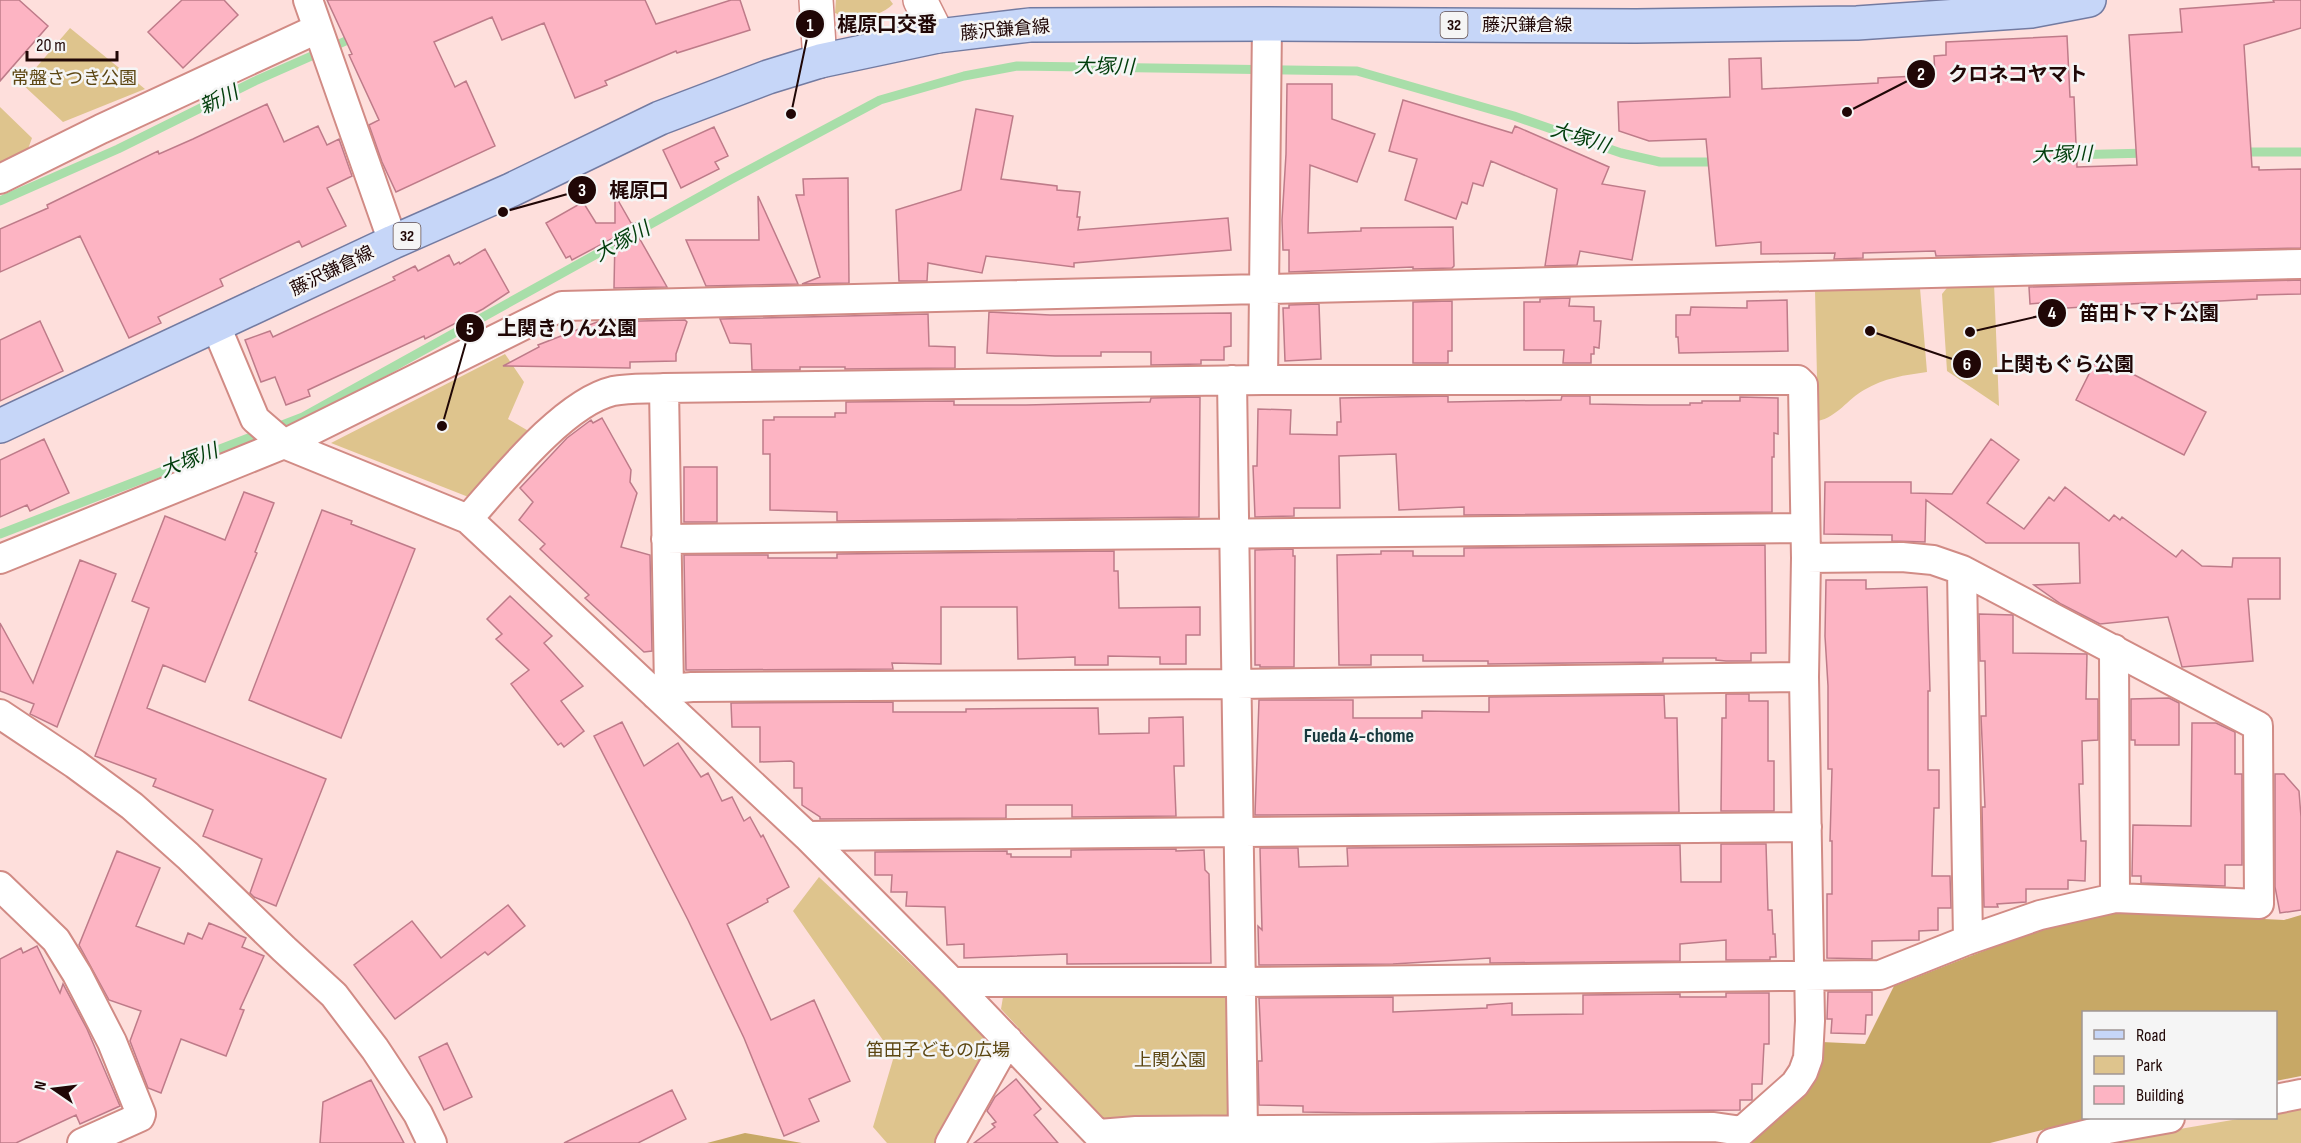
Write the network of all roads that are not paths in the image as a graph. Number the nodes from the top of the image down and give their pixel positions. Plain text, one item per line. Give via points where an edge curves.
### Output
1 (308, 0) edge
2 (816, 0) edge
3 (920, 0) edge
4 (2090, 0) edge
5 (1267, 24) junction
6 (317, 29) junction
7 (938, 36) junction
8 (820, 61) junction
9 (0, 179) edge
10 (393, 242) junction
11 (2301, 264) edge
12 (1263, 288) junction
13 (216, 326) junction
14 (1263, 380) junction
15 (1232, 381) junction
16 (664, 388) junction
17 (0, 426) edge
18 (284, 444) junction
19 (468, 519) junction
20 (1805, 528) junction
21 (1235, 532) junction
22 (666, 539) junction
23 (0, 558) edge
24 (1806, 558) junction
25 (1962, 570) junction
26 (2114, 649) junction
27 (1804, 677) junction
28 (1236, 684) junction
29 (662, 692) junction
30 (0, 714) edge
31 (1807, 827) junction
32 (1238, 832) junction
33 (807, 836) junction
34 (0, 886) edge
35 (2115, 898) junction
36 (1968, 940) junction
37 (1809, 977) junction
38 (952, 982) junction
39 (1241, 982) junction
40 (1008, 1040) junction
41 (2301, 1094) edge
42 (2277, 1099) edge
43 (2164, 1119) edge
44 (1243, 1130) junction
45 (1734, 1137) edge
46 (1102, 1139) edge
47 (82, 1143) edge
48 (432, 1143) edge
49 (950, 1143) edge
50 (2052, 1143) edge

1 - 6 street
2 - 8 street
3 - 7 street
4 - 5 main road, 藤沢鎌倉線 / 32 via 2031,11 1857,23
5 - 7 main road, 藤沢鎌倉線 / 32 via 1030,25
5 - 12 street
6 - 9 street
6 - 10 street
7 - 8 main road, 藤沢鎌倉線 / 32
8 - 10 main road, 藤沢鎌倉線 / 32 via 660,118
10 - 13 main road, 藤沢鎌倉線 / 32
11 - 12 street
12 - 14 street
12 - 18 street via 562,306
13 - 17 main road, 藤沢鎌倉線 / 32
13 - 18 street via 255,419
14 - 15 street
14 - 20 street via 1798,380 1803,385
15 - 16 street
15 - 21 street
16 - 19 street via 613,391 581,407 538,441
16 - 22 street
18 - 19 street
18 - 23 street
19 - 29 street
20 - 21 street
20 - 24 street
21 - 22 street
21 - 28 street
22 - 29 street
24 - 25 street via 1902,557 1933,560
24 - 27 street
25 - 26 street
25 - 36 street
26 - 35 street
26 - 35 street via 2258,726 2259,904
27 - 28 street
27 - 31 street
28 - 29 street
28 - 32 street
29 - 33 street
30 - 48 street via 132,806 334,995 375,1049 418,1114
31 - 32 street
31 - 37 street
32 - 33 street
32 - 39 street
33 - 38 street
34 - 47 street via 56,940 111,1042 141,1114
35 - 36 street via 2040,915
36 - 37 street via 1880,975
37 - 39 street
37 - 45 street via 1810,1045 1806,1065 1795,1084
38 - 39 street
38 - 40 street
39 - 44 street
40 - 46 street
40 - 49 street
41 - 42 street
43 - 50 street
44 - 45 street via 1714,1127
44 - 46 street via 1136,1131

